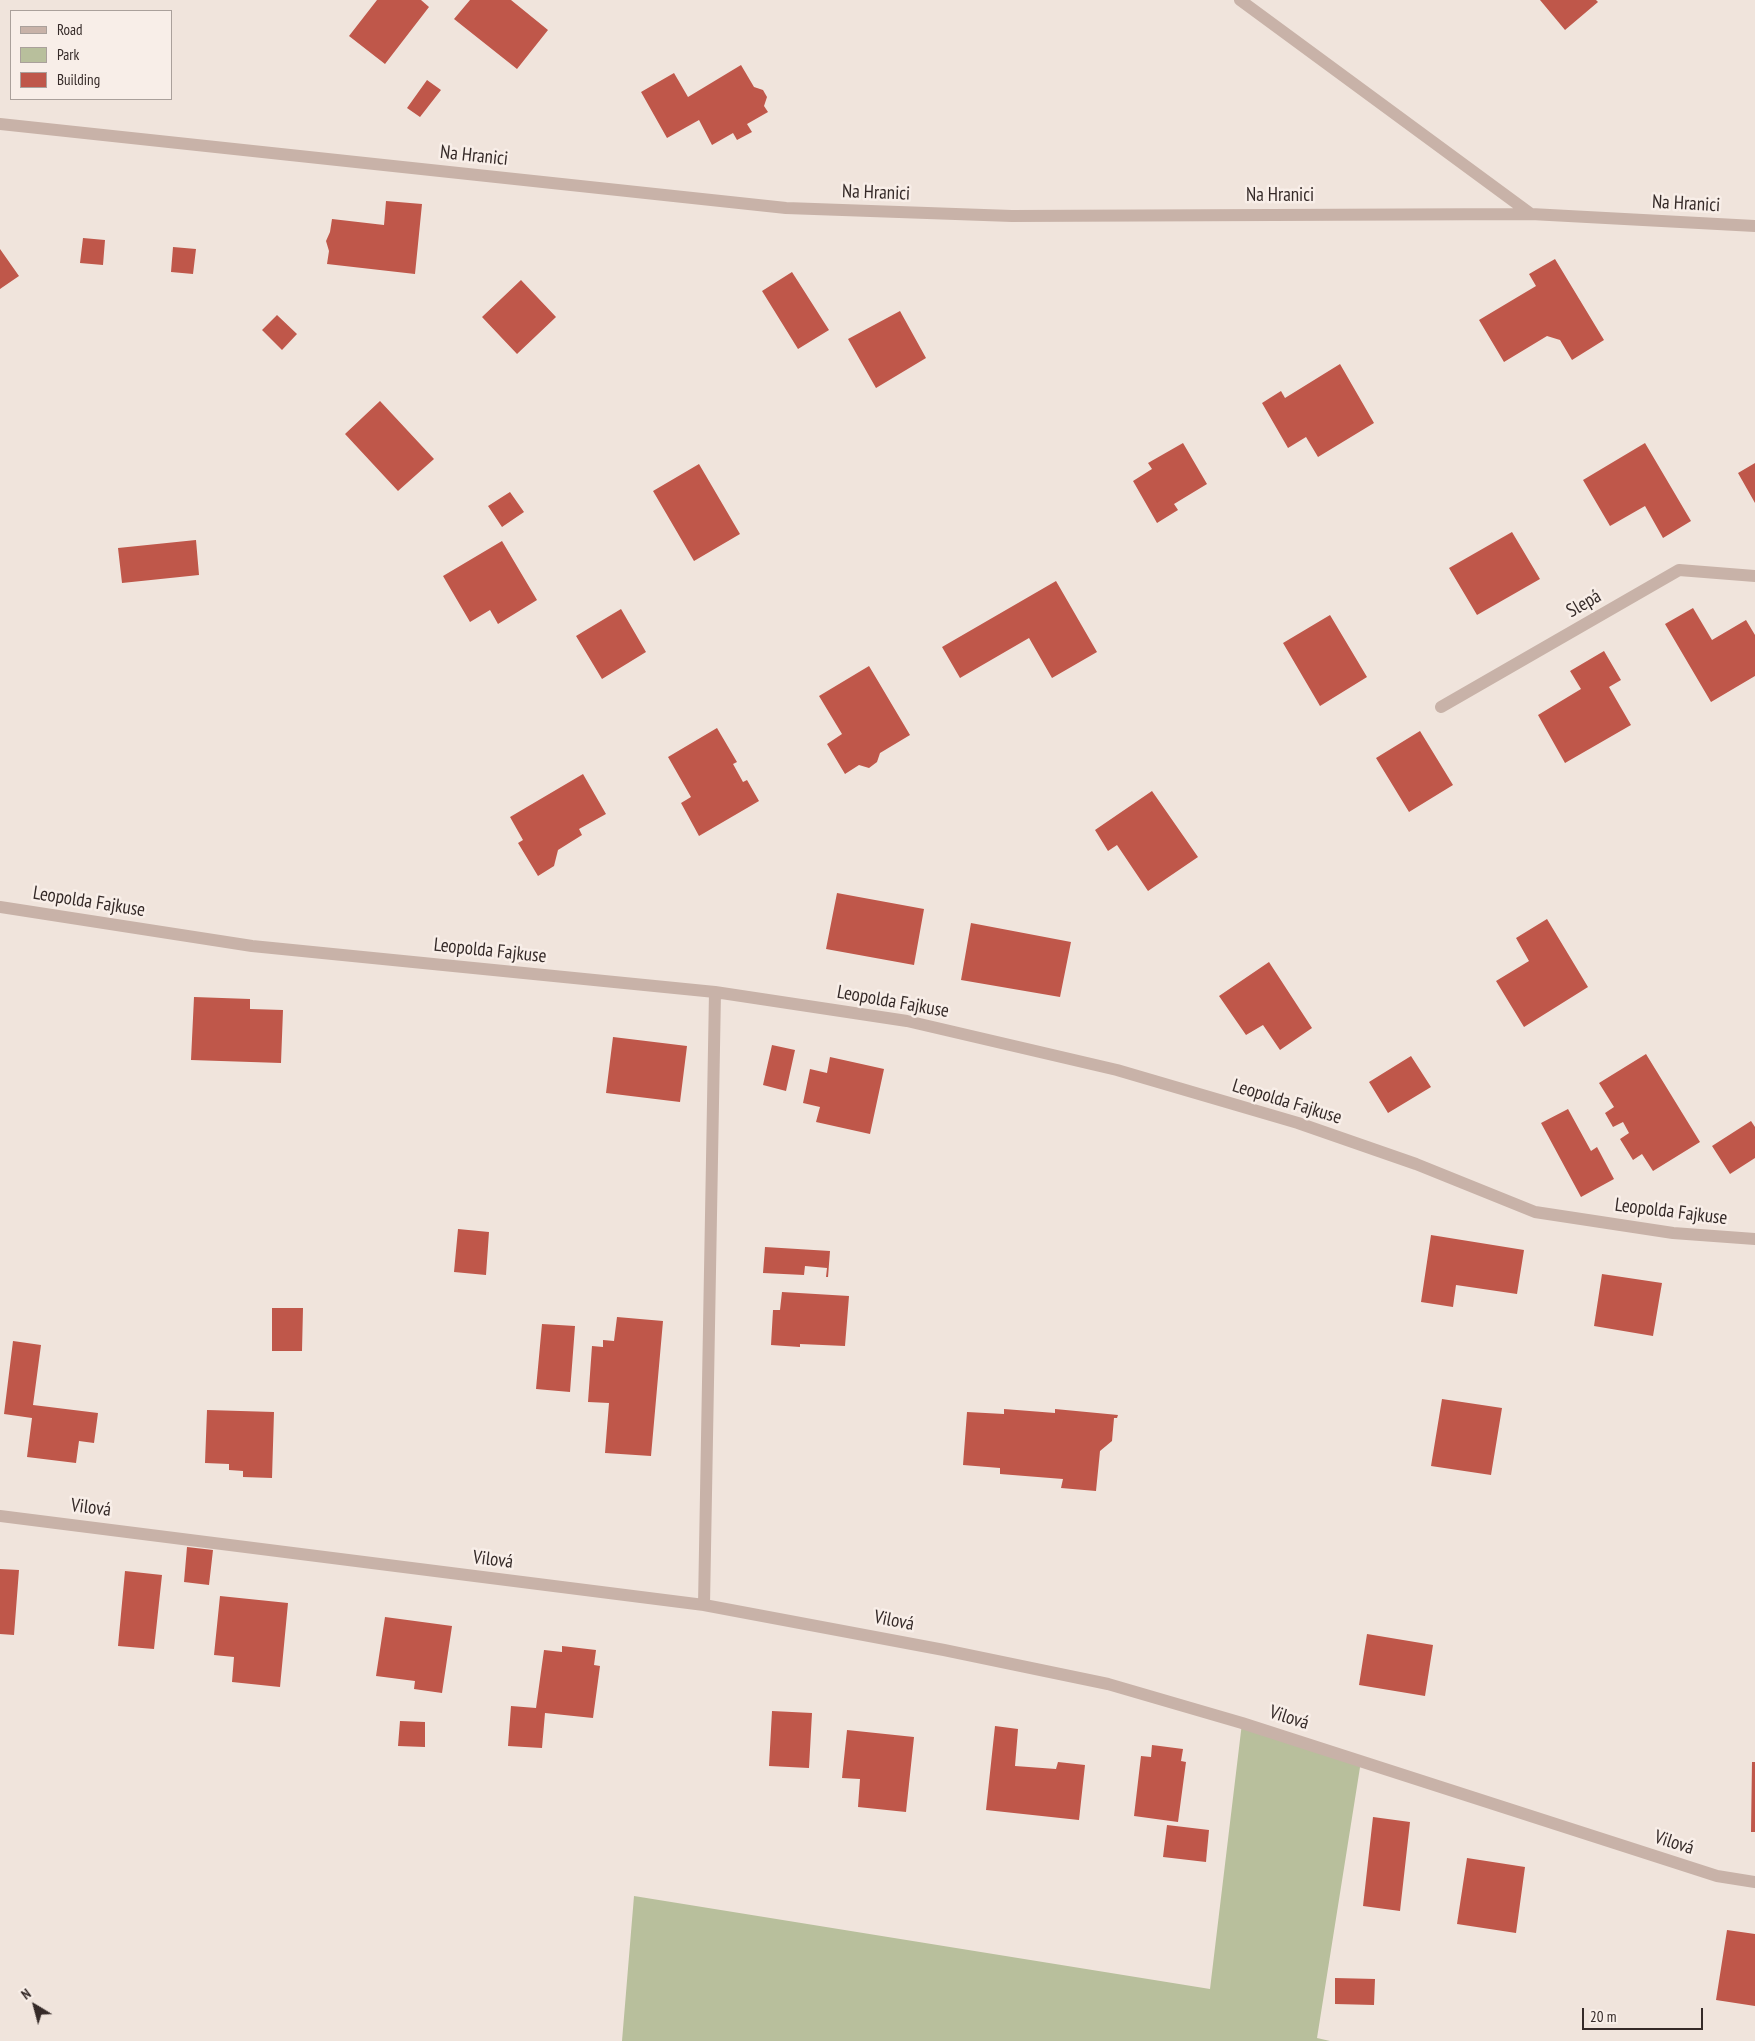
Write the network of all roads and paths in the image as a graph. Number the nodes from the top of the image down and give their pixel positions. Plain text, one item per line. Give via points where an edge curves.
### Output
1 (1240, 0) edge
2 (0, 124) edge
3 (1531, 214) junction
4 (1755, 226) edge
5 (1755, 576) edge
6 (1441, 708) dead end
7 (0, 907) edge
8 (715, 992) junction
9 (1755, 1239) edge
10 (0, 1516) edge
11 (704, 1605) junction
12 (1755, 1882) edge

1 - 3 street
2 - 3 street, Na Hranici via 786,208 1012,216
3 - 4 street, Na Hranici
5 - 6 street, Slepá via 1679,570
7 - 8 street, Leopolda Fajkuse via 252,946
8 - 9 street, Leopolda Fajkuse via 908,1021 1117,1070 1298,1123 1416,1164 1535,1212 1673,1233
8 - 11 street
10 - 11 street, Vilová
11 - 12 street, Vilová via 1108,1684 1251,1726 1717,1876

